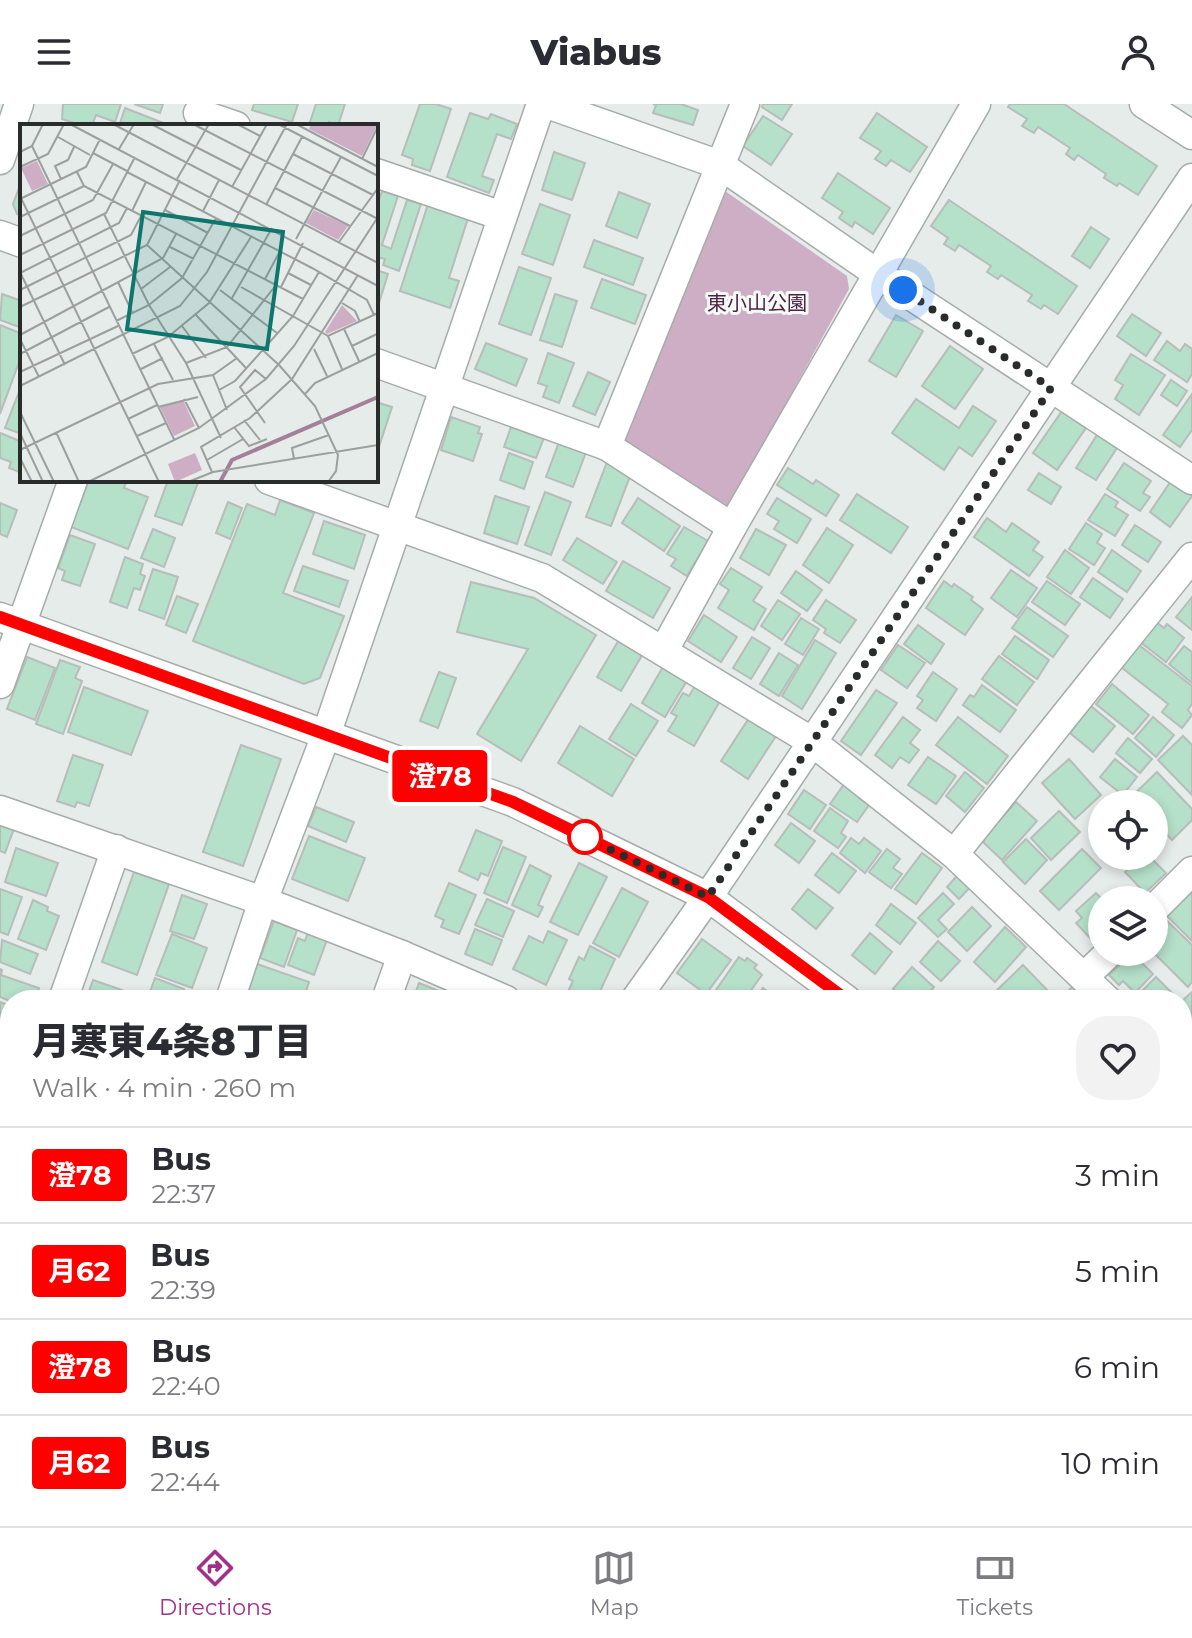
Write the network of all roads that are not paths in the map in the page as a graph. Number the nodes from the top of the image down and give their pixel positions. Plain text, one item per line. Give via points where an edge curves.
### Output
1 (19, 104) edge
2 (541, 104) edge
3 (547, 104) edge
4 (745, 104) edge
5 (976, 104) edge
6 (1144, 104) edge
7 (198, 114) edge
8 (230, 124) edge
9 (1192, 135) edge
10 (0, 160) edge
11 (720, 165) junction
12 (378, 174) edge
13 (1192, 178) edge
14 (502, 216) junction
15 (0, 235) edge
16 (20, 242) edge
17 (878, 274) junction
18 (378, 364) edge
19 (444, 387) junction
20 (1051, 388) junction
21 (607, 446) junction
22 (1192, 480) edge
23 (72, 482) edge
24 (275, 482) edge
25 (398, 526) junction
26 (732, 527) junction
27 (1192, 557) edge
28 (11, 621) edge
29 (664, 650) junction
30 (0, 684) edge
31 (326, 735) junction
32 (811, 741) junction
33 (0, 810) edge
34 (116, 849) junction
35 (954, 854) junction
36 (1192, 871) edge
37 (1168, 895) edge
38 (708, 897) junction
39 (263, 901) junction
40 (402, 955) junction
41 (1095, 966) edge
42 (1084, 977) junction
43 (67, 990) edge
44 (233, 990) edge
45 (390, 990) edge
46 (483, 990) edge
47 (642, 990) edge
48 (834, 990) edge
49 (1097, 990) edge

1 - 10 street
2 - 14 street
3 - 11 street
4 - 11 street
5 - 17 street
6 - 9 street
7 - 8 street
11 - 17 street
11 - 21 street
12 - 14 street
13 - 20 street
14 - 19 street
15 - 16 street
17 - 20 street
17 - 26 street
18 - 19 street
19 - 21 street
19 - 25 street
20 - 22 street
20 - 32 street
21 - 26 street
23 - 28 street
24 - 25 street
25 - 29 street via 542,578
25 - 31 street
26 - 29 street
27 - 35 street
28 - 30 street
28 - 31 street
29 - 32 street
31 - 38 street via 513,802
31 - 39 street
32 - 35 street
32 - 38 street
33 - 34 street
34 - 39 street
34 - 43 street
35 - 42 street
36 - 37 street
38 - 47 street
38 - 48 street
39 - 40 street
39 - 44 street
40 - 45 street
40 - 46 street
41 - 42 street
42 - 49 street

